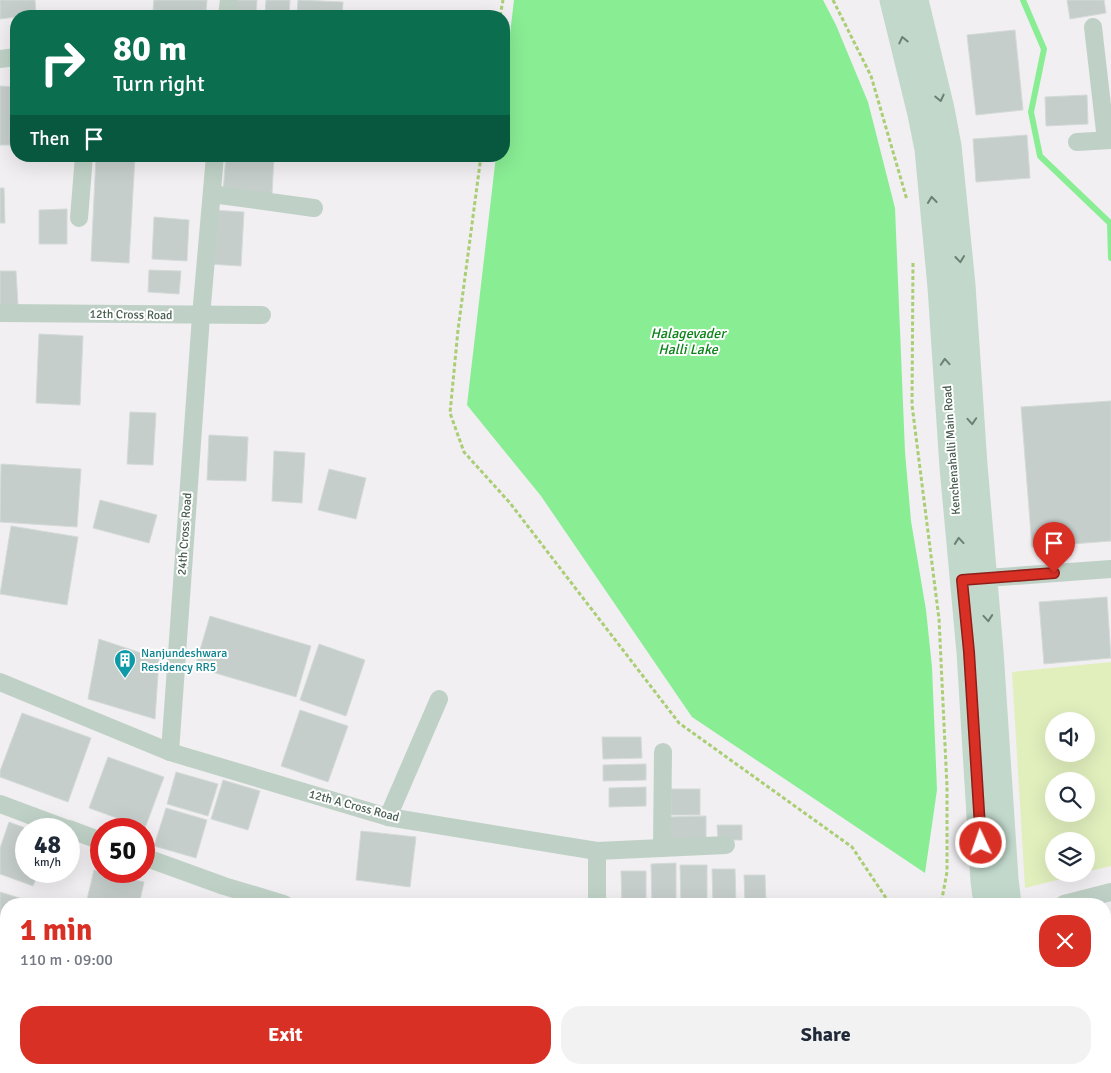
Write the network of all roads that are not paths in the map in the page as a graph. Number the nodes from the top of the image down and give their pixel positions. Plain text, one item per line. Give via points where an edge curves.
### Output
1 (892, 0) edge
2 (916, 0) edge
3 (1093, 27) dead end
4 (1108, 140) edge
5 (1077, 142) dead end
6 (84, 162) edge
7 (215, 162) edge
8 (212, 194) junction
9 (314, 208) dead end
10 (79, 218) dead end
11 (0, 313) edge
12 (262, 315) dead end
13 (201, 316) junction
14 (1111, 569) edge
15 (974, 579) junction
16 (0, 682) edge
17 (439, 699) dead end
18 (170, 752) junction
19 (663, 752) dead end
20 (0, 804) edge
21 (388, 817) junction
22 (38, 818) edge
23 (726, 845) dead end
24 (662, 848) junction
25 (597, 851) junction
26 (155, 861) edge
27 (1111, 892) edge
28 (264, 898) edge
29 (597, 898) edge
30 (985, 898) edge
31 (1008, 898) edge
32 (1090, 898) edge

15 -> 1 main road, Kenchenahalli Main Road via 952,467 927,149
2 -> 15 main road, Kenchenahalli Main Road via 949,146 963,285 975,465
3 - 4 street
4 - 5 street
6 - 10 street
7 - 8 street, 24th Cross Road
8 - 9 street
8 - 13 street, 24th Cross Road
11 - 13 street, 12th Cross Road
12 - 13 street, 12th Cross Road
13 - 18 street, 24th Cross Road
14 - 15 street
15 - 30 main road, Kenchenahalli Main Road via 969,652
15 -> 31 main road, Kenchenahalli Main Road via 991,651
16 - 18 street, 12th A Cross Road
17 - 21 street
18 - 21 street, 12th A Cross Road
19 - 24 street
20 - 22 street
21 - 25 street, 12th A Cross Road
23 - 24 street, 12th A Cross Road
24 - 25 street, 12th A Cross Road
25 - 29 street
26 - 28 street
27 - 32 street

